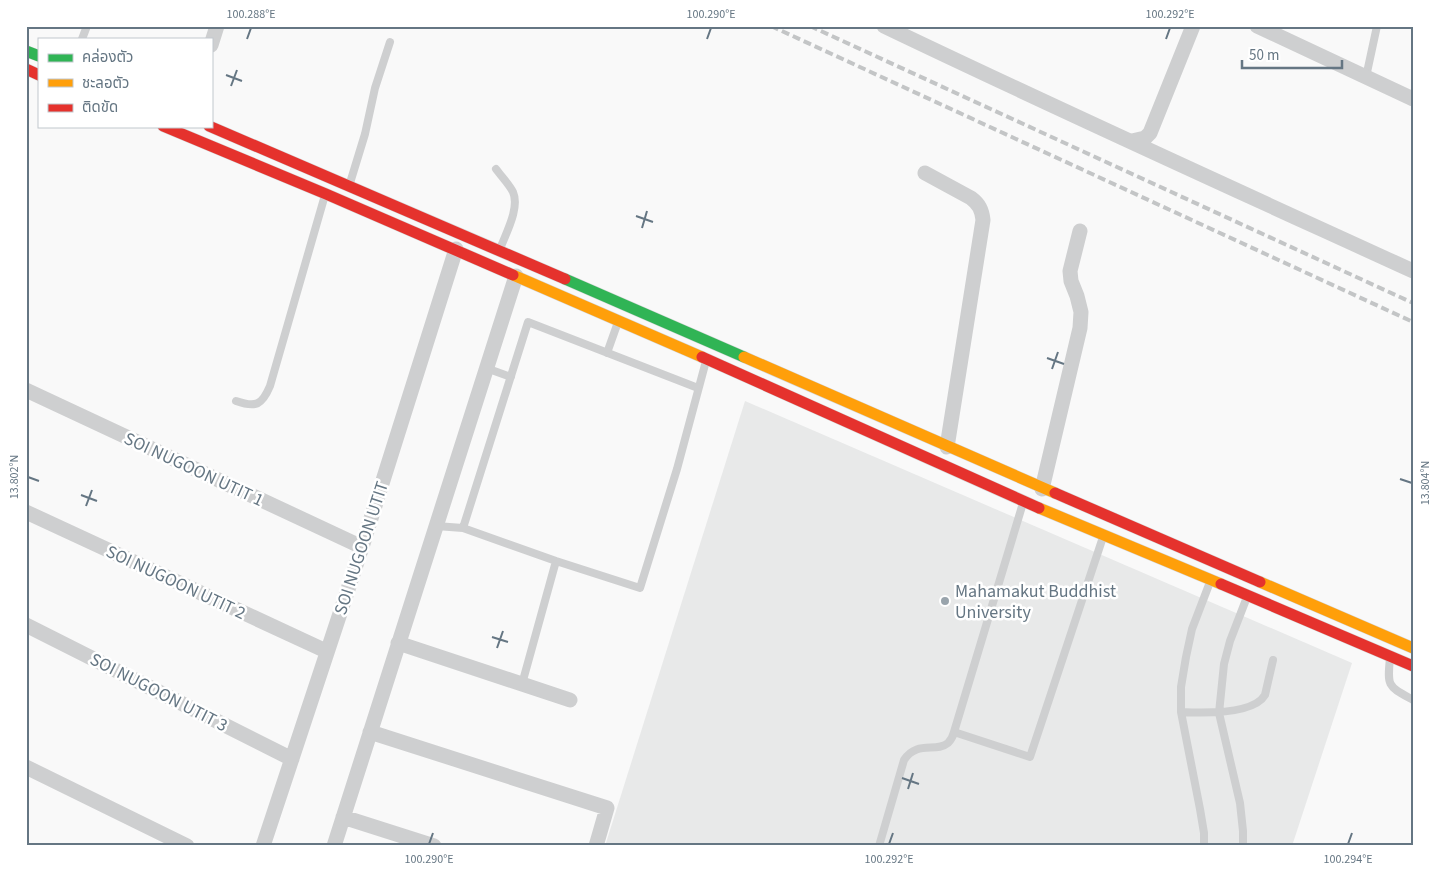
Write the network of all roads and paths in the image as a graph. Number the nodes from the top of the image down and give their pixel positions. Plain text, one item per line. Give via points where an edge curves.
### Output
1 (87, 26) edge
2 (218, 26) edge
3 (884, 26) edge
4 (1194, 26) edge
5 (1257, 26) edge
6 (1377, 26) edge
7 (1273, 30) edge
8 (82, 38) edge
9 (212, 42) edge
10 (390, 42) dead end
11 (26, 51) edge
12 (38, 56) edge
13 (26, 70) edge
14 (38, 75) edge
15 (1366, 77) junction
16 (1413, 99) edge
17 (212, 127) edge
18 (169, 128) edge
19 (1132, 141) junction
20 (496, 169) dead end
21 (925, 173) dead end
22 (349, 185) junction
23 (326, 194) junction
24 (1080, 231) dead end
25 (456, 249) junction
26 (499, 250) junction
27 (523, 261) junction
28 (1413, 271) edge
29 (516, 276) junction
30 (619, 320) junction
31 (607, 353) junction
32 (707, 359) junction
33 (486, 368) junction
34 (511, 377) junction
35 (698, 388) junction
36 (26, 390) edge
37 (236, 401) dead end
38 (947, 447) junction
39 (1042, 489) junction
40 (1024, 502) junction
41 (26, 512) edge
42 (436, 526) junction
43 (463, 528) junction
44 (1104, 535) junction
45 (362, 547) junction
46 (556, 561) junction
47 (1216, 564) junction
48 (1211, 580) junction
49 (1253, 580) junction
50 (1248, 595) junction
51 (26, 625) edge
52 (398, 643) junction
53 (1413, 648) edge
54 (326, 651) junction
55 (1390, 656) junction
56 (1273, 660) dead end
57 (1413, 666) edge
58 (522, 684) junction
59 (570, 700) dead end
60 (1413, 700) edge
61 (1181, 712) junction
62 (1219, 713) junction
63 (370, 732) junction
64 (954, 732) junction
65 (292, 759) junction
66 (26, 767) edge
67 (343, 817) junction
68 (187, 846) edge
69 (263, 846) edge
70 (334, 846) edge
71 (434, 846) edge
72 (596, 846) edge
73 (879, 846) edge
74 (1204, 846) edge
75 (1244, 846) edge

1 - 8 lane
2 - 9 street
3 - 19 street
4 - 19 street via 1150,133 1145,138
5 - 7 street
6 - 15 lane
7 - 15 street
10 - 22 lane
11 - 12 main road
13 - 14 main road
15 - 16 street
17 - 22 main road
18 - 23 main road
19 - 28 street
20 - 26 lane via 513,192 515,202
21 - 38 street via 978,203 983,220
22 - 26 main road
23 - 25 main road
23 - 37 lane via 265,398 258,404 249,405
24 - 39 street via 1070,271 1081,312 1080,328
25 - 29 main road
25 - 45 street, SOI NUGOON UTIT
26 - 27 main road
27 - 29 main road
27 - 38 main road
29 - 30 main road
29 - 33 street
30 - 31 lane
30 - 32 main road
31 - 34 lane via 528,322
31 - 35 lane
32 - 35 lane
32 - 40 main road
33 - 34 lane
33 - 42 street
34 - 43 lane
35 - 46 lane via 640,588
36 - 45 street, SOI NUGOON UTIT 1
38 - 39 main road
39 - 47 main road
40 - 44 main road
40 - 64 lane
41 - 54 street, SOI NUGOON UTIT 2
42 - 43 lane
42 - 52 street
43 - 46 lane
44 - 48 main road
44 - 64 lane via 1030,757
45 - 54 street, SOI NUGOON UTIT
46 - 58 lane
47 - 48 main road
47 - 49 main road
48 - 50 main road
48 - 61 lane via 1192,629
49 - 50 main road
49 - 53 main road
50 - 55 main road
50 - 62 lane via 1224,664
51 - 65 street, SOI NUGOON UTIT 3
52 - 58 street
52 - 63 street
54 - 65 street, SOI NUGOON UTIT
55 - 57 main road
55 - 60 lane via 1389,684
56 - 62 lane via 1263,698 1255,704
58 - 59 street
61 - 62 lane
61 - 74 lane
62 - 75 lane via 1240,803
63 - 67 street
63 - 72 street via 608,808
64 - 73 lane via 949,742 942,746 926,746 907,755
65 - 69 street, SOI NUGOON UTIT
66 - 68 street
67 - 70 street
67 - 71 street

